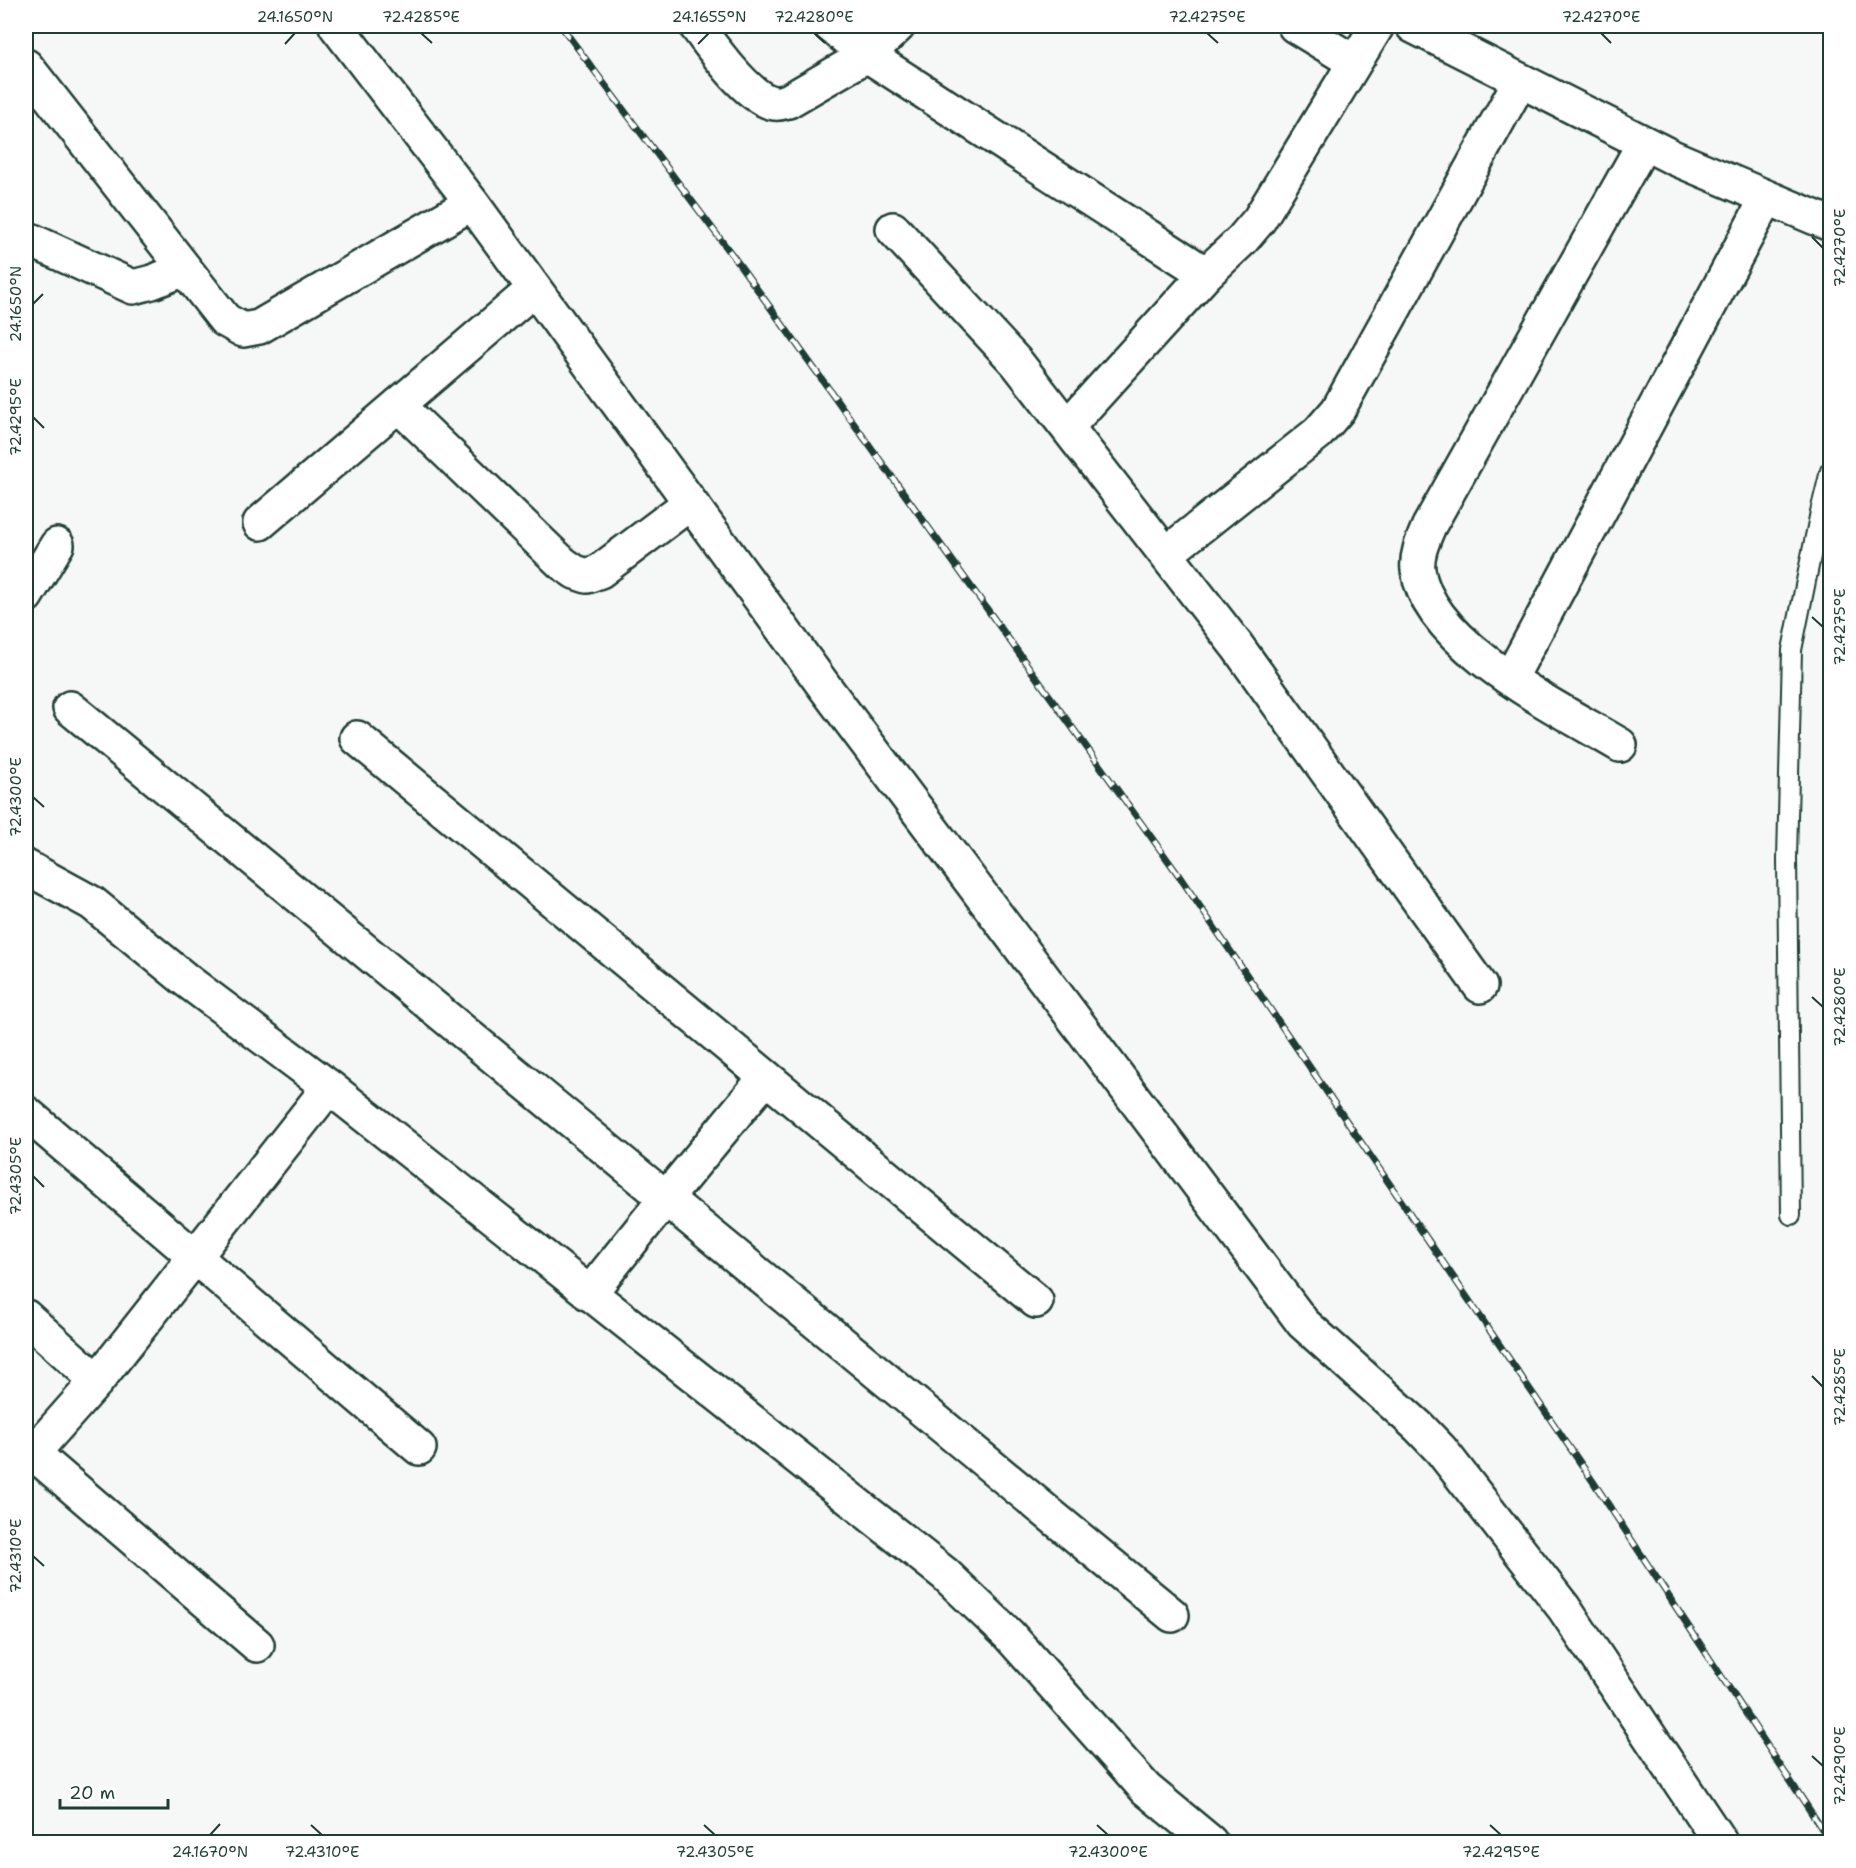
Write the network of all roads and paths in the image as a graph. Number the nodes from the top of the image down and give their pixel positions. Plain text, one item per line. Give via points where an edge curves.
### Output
1 (336, 26) edge
2 (696, 26) edge
3 (831, 26) edge
4 (898, 26) edge
5 (1295, 26) edge
6 (1377, 26) edge
7 (1413, 26) edge
8 (867, 56) junction
9 (1354, 62) junction
10 (26, 66) edge
11 (1520, 81) junction
12 (1644, 143) junction
13 (1767, 198) junction
14 (472, 203) junction
15 (1830, 224) edge
16 (893, 229) dead end
17 (26, 238) edge
18 (185, 269) junction
19 (1206, 274) junction
20 (534, 289) junction
21 (398, 405) junction
22 (1066, 427) junction
23 (1830, 471) edge
24 (690, 502) junction
25 (260, 523) dead end
26 (57, 545) dead end
27 (1166, 554) junction
28 (26, 596) edge
29 (1510, 679) junction
30 (70, 708) dead end
31 (357, 738) dead end
32 (1620, 745) dead end
33 (26, 867) edge
34 (1480, 986) dead end
35 (766, 1077) junction
36 (329, 1087) junction
37 (26, 1113) edge
38 (666, 1198) junction
39 (1791, 1215) dead end
40 (196, 1257) junction
41 (589, 1294) junction
42 (1036, 1301) dead end
43 (26, 1317) edge
44 (97, 1382) junction
45 (419, 1448) dead end
46 (29, 1457) edge
47 (1172, 1615) dead end
48 (257, 1645) dead end
49 (1210, 1842) edge
50 (1720, 1842) edge

1 - 14 street
2 - 8 street via 730,70 755,94 774,103 788,101
3 - 8 street
4 - 8 street
5 - 9 street
6 - 9 street
7 - 11 street
8 - 19 street
9 - 19 street via 1259,220
10 - 18 street
11 - 12 street
11 - 27 street via 1338,410 1318,433
12 - 13 street
12 - 29 street via 1420,547 1418,569 1434,610 1459,640
13 - 15 street
13 - 29 street
14 - 18 street via 259,327 243,330 225,320
14 - 20 street
16 - 22 street via 1017,363
17 - 18 street via 133,287
19 - 22 street
20 - 21 street
20 - 24 street
21 - 24 street via 562,563 587,576 600,571
21 - 25 street
22 - 27 street
23 - 39 lane via 1792,650 1786,859
24 - 50 street via 1304,1323 1441,1450 1564,1608
26 - 28 street
27 - 34 street via 1238,646
29 - 32 street
30 - 38 street
31 - 35 street
33 - 36 street via 92,903 186,980
35 - 38 street
35 - 42 street
36 - 40 street
36 - 41 street
37 - 40 street
38 - 41 street
38 - 47 street
40 - 44 street
40 - 45 street
41 - 49 street via 945,1574 1009,1635 1146,1789
43 - 44 street
44 - 46 street
46 - 48 street

